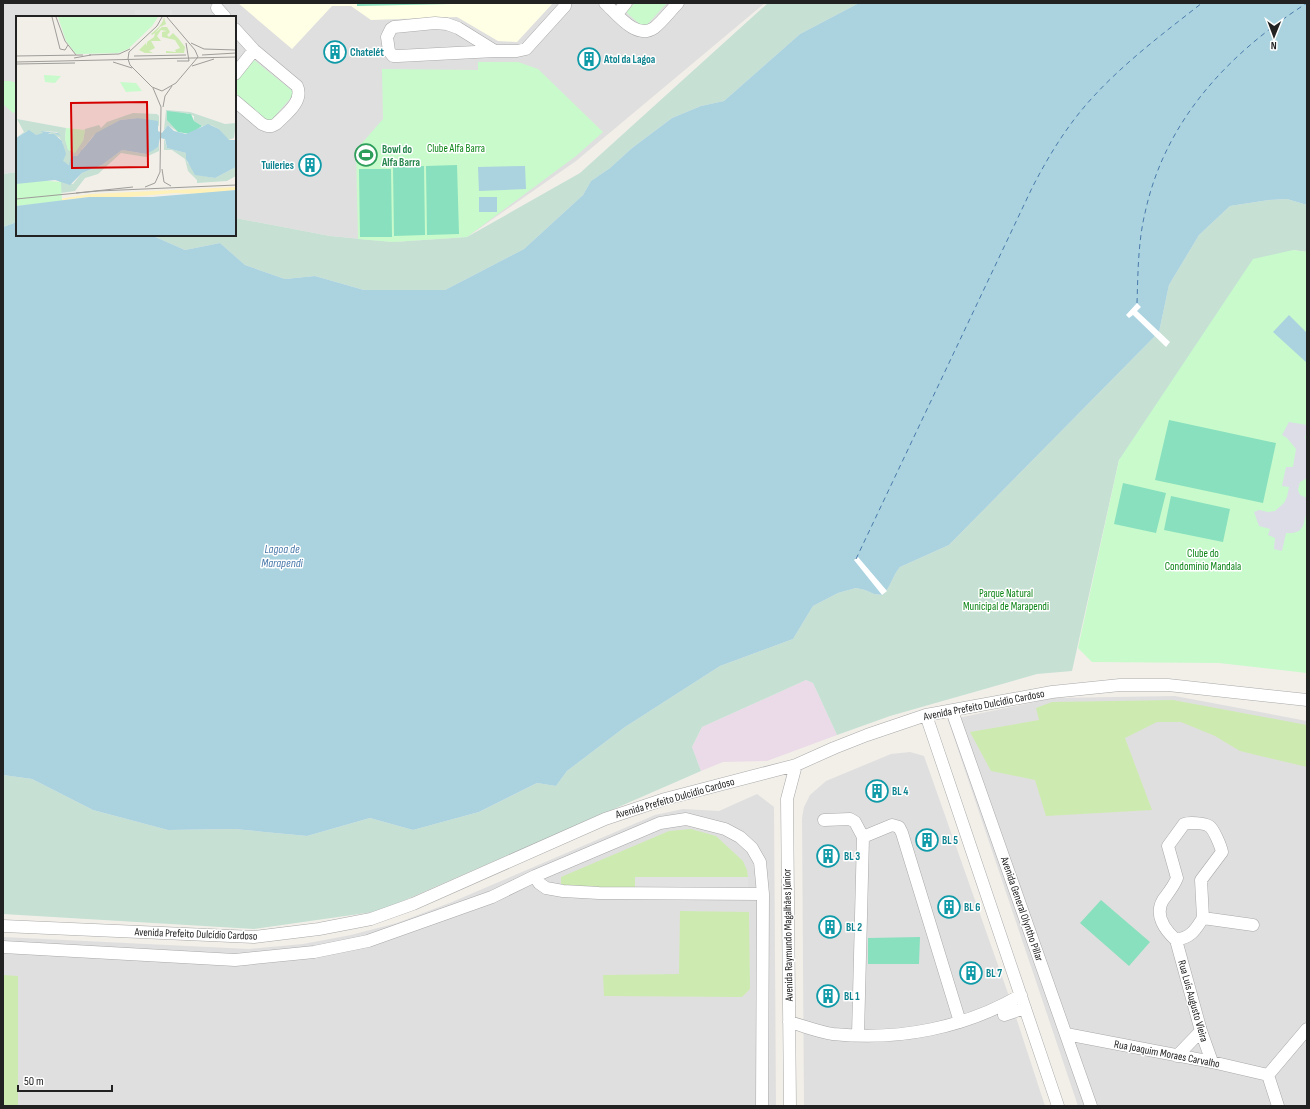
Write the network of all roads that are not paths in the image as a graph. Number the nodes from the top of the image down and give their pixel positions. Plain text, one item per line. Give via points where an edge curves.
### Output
1 (605, 3) edge
2 (626, 3) edge
3 (678, 3) edge
4 (567, 4) edge
5 (617, 14) junction
6 (236, 30) edge
7 (254, 50) junction
8 (495, 51) junction
9 (236, 73) edge
10 (236, 102) edge
11 (1307, 700) edge
12 (952, 711) junction
13 (926, 716) junction
14 (796, 765) junction
15 (824, 820) dead end
16 (863, 837) junction
17 (535, 876) junction
18 (763, 894) junction
19 (1203, 918) junction
20 (1253, 925) dead end
21 (3, 926) edge
22 (1176, 940) junction
23 (3, 948) edge
24 (1021, 995) junction
25 (1025, 1008) junction
26 (1004, 1015) dead end
27 (789, 1022) junction
28 (960, 1022) junction
29 (1307, 1029) edge
30 (1201, 1031) junction
31 (1066, 1034) junction
32 (858, 1035) junction
33 (1177, 1056) junction
34 (1212, 1062) junction
35 (1268, 1075) junction
36 (762, 1106) edge
37 (790, 1106) edge
38 (1058, 1106) edge
39 (1091, 1106) edge
40 (1278, 1106) edge

1 - 5 street
2 - 5 street
3 - 5 street via 648,31 632,28
4 - 8 street via 526,48 518,51
6 - 7 street
7 - 9 street
7 - 10 street via 297,86 300,97 272,126 262,124
8 - 8 street via 447,24 394,27 387,36 388,51 394,56
11 - 12 street, Avenida Prefeito Dulcídio Cardoso via 1168,685 1120,685 1052,692
12 - 13 street, Avenida Prefeito Dulcídio Cardoso
12 - 31 street, Avenida General Olyntho Pillar
13 - 14 street, Avenida Prefeito Dulcídio Cardoso via 854,740
13 - 24 street
14 - 21 street, Avenida Prefeito Dulcídio Cardoso via 665,799 605,819 413,904 371,919 254,937
14 - 27 street, Avenida Raymundo Magalhães Júnior via 787,799
15 - 16 street via 850,819 855,822
16 - 28 street via 892,825 899,827
16 - 32 street
17 - 18 street via 546,888 563,891
17 - 18 street, Avenida Prefeito Dulcídio Cardoso via 660,823 686,819 725,829 740,837 752,848 760,862
17 - 23 street, Avenida Prefeito Dulcídio Cardoso via 492,897 368,940 314,952 235,960
18 - 36 street
19 - 20 street
19 - 22 street via 1189,936
19 - 22 street, Rua Luís Augusto Vieira via 1201,880 1221,855 1222,850 1210,826 1186,823 1181,826 1168,846 1177,878 1160,908 1165,930
22 - 30 street, Rua Luís Augusto Vieira
24 - 25 street
24 - 28 street
25 - 26 street
25 - 38 street
27 - 32 street via 832,1034
27 - 37 street, Avenida Raymundo Magalhães Júnior
28 - 32 street via 904,1034
29 - 35 street
30 - 33 street
30 - 34 street, Rua Luís Augusto Vieira
31 - 33 street, Rua Joaquim Moraes Carvalho
31 - 39 street, Avenida General Olyntho Pillar
33 - 34 street, Rua Joaquim Moraes Carvalho
34 - 35 street, Rua Joaquim Moraes Carvalho
35 - 40 street

